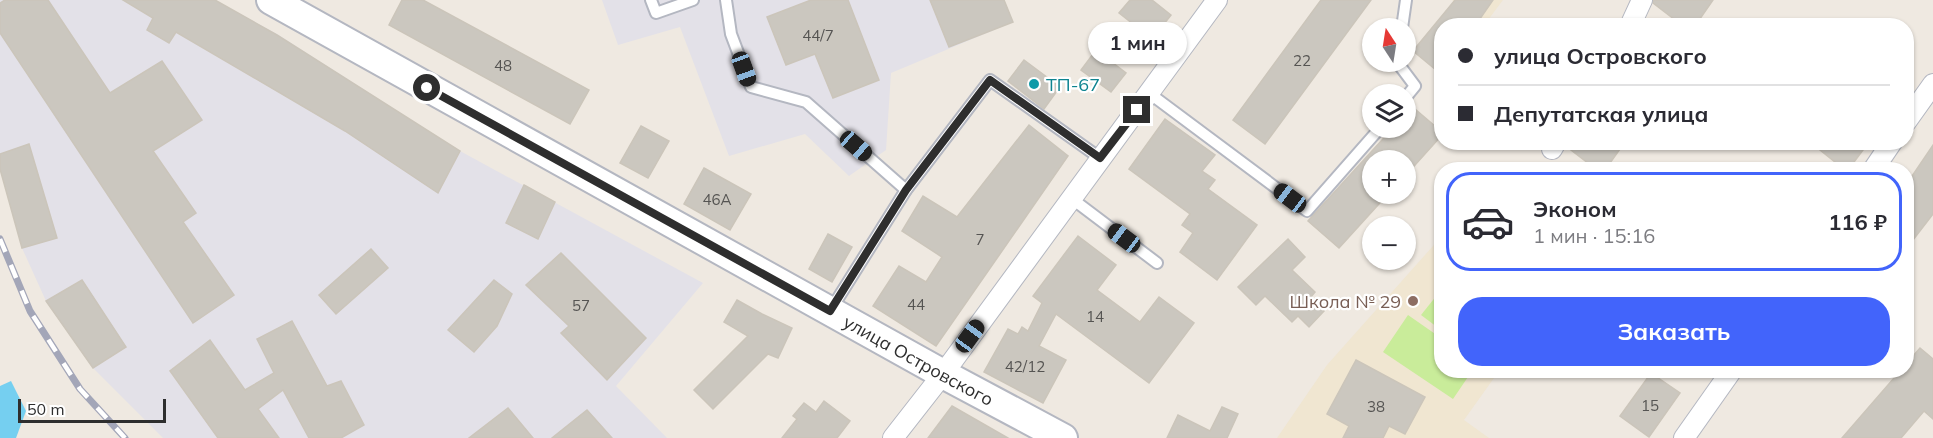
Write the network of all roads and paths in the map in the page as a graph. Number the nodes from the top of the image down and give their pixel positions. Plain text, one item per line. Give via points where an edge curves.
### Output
1 (271, 0) edge
2 (651, 0) edge
3 (693, 0) edge
4 (726, 0) edge
5 (1217, 0) edge
6 (1406, 0) edge
7 (1642, 0) edge
8 (1403, 18) edge
9 (1634, 18) edge
10 (1933, 84) edge
11 (1149, 93) junction
12 (1914, 111) edge
13 (1371, 138) edge
14 (1100, 158) junction
15 (906, 190) junction
16 (1071, 198) junction
17 (1157, 263) dead end
18 (830, 311) junction
19 (943, 374) junction
20 (1726, 378) edge
21 (893, 438) edge
22 (1063, 438) edge
23 (1684, 438) edge

1 - 18 main road, улица Островского
2 - 3 lane via 656,13
4 - 15 lane via 731,34 751,87 806,102
5 - 11 street
6 - 8 lane
7 - 9 street
10 - 12 street
11 - 13 lane via 1307,211
11 - 14 street
14 - 15 lane via 990,80
14 - 16 street
15 - 18 lane
16 - 17 lane
16 - 19 street
18 - 19 main road, улица Островского
19 - 21 street
19 - 22 main road, улица Островского
20 - 23 street

